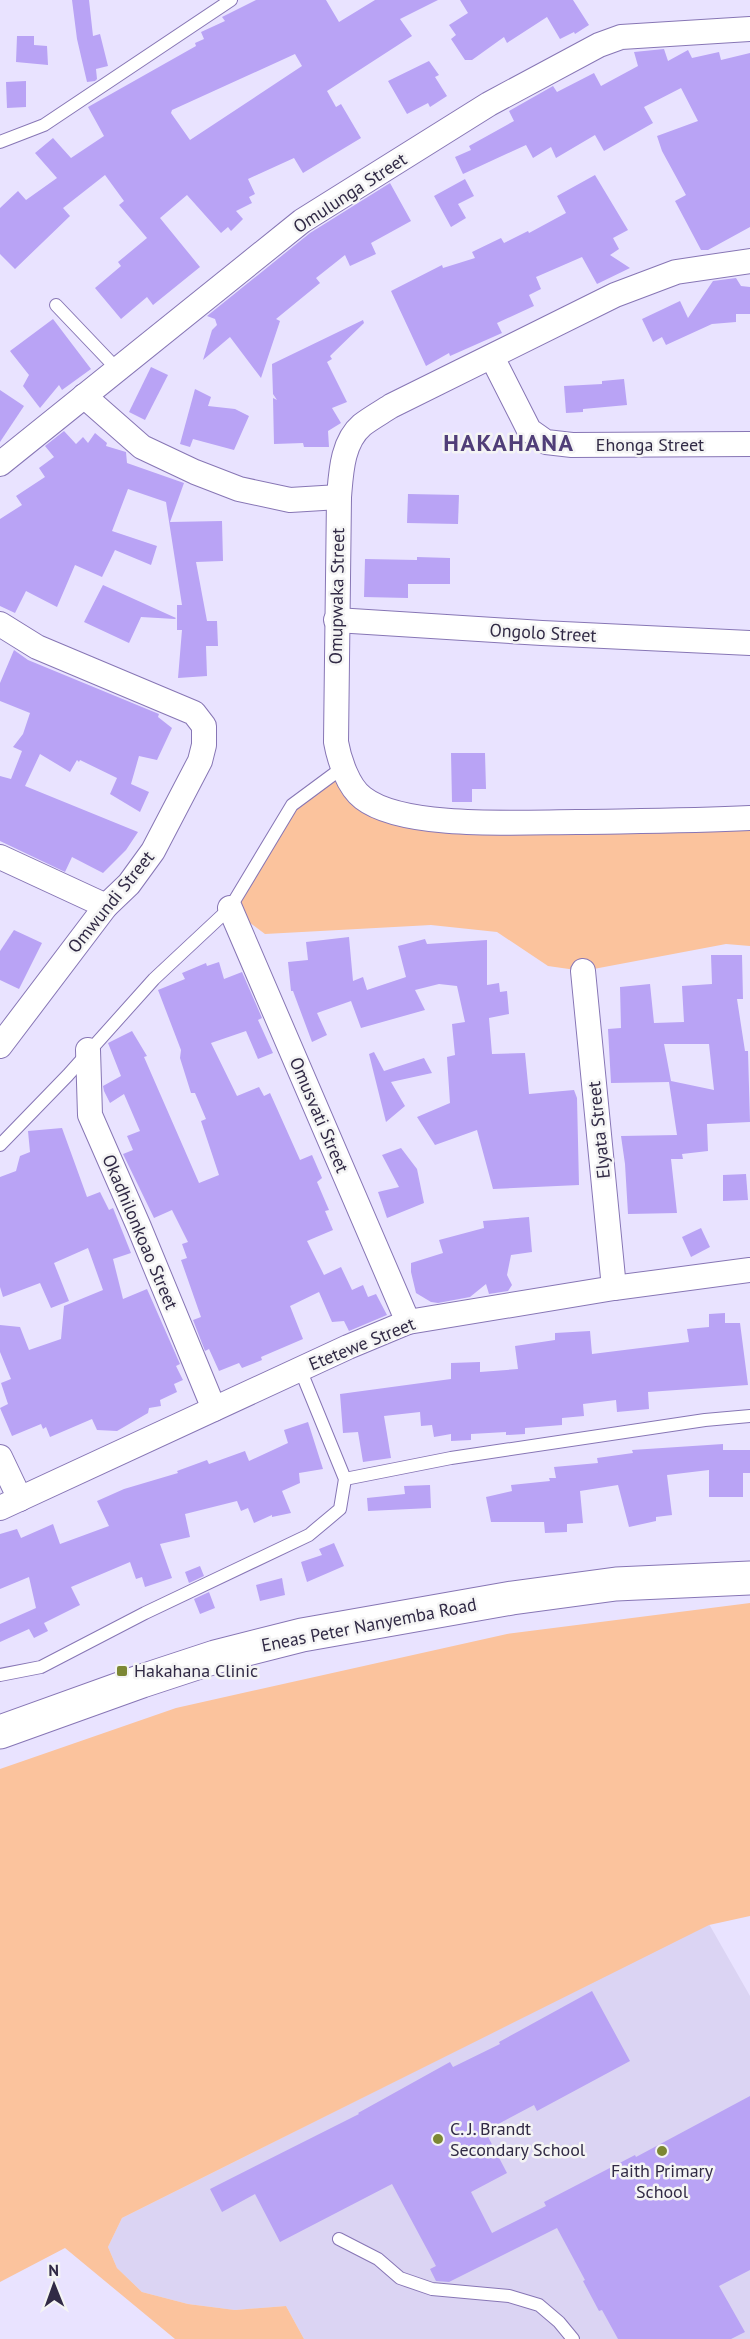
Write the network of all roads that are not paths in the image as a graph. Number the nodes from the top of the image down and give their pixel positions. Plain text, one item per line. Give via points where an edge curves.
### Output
1 (231, 0) edge
2 (750, 29) edge
3 (0, 142) edge
4 (750, 261) edge
5 (56, 305) dead end
6 (492, 357) junction
7 (117, 369) junction
8 (84, 396) junction
9 (750, 444) edge
10 (0, 464) edge
11 (339, 497) junction
12 (336, 620) junction
13 (0, 624) edge
14 (750, 643) edge
15 (342, 768) junction
16 (750, 818) edge
17 (0, 857) edge
18 (106, 906) junction
19 (230, 908) junction
20 (583, 971) dead end
21 (0, 1046) edge
22 (88, 1050) junction
23 (0, 1145) edge
24 (750, 1270) edge
25 (614, 1288) junction
26 (408, 1322) junction
27 (300, 1369) junction
28 (214, 1409) junction
29 (750, 1416) edge
30 (0, 1457) edge
31 (345, 1479) junction
32 (10, 1503) edge
33 (750, 1578) edge
34 (0, 1675) edge
35 (8, 1723) edge
36 (339, 2239) dead end
37 (573, 2339) edge

1 - 3 lane via 44,124
2 - 7 street, Omulunga Street via 621,37 489,104 302,221
4 - 6 street, Omupwaka Street via 676,272 615,295
5 - 7 lane
6 - 9 street, Ehonga Street via 529,430 546,442
6 - 11 street, Omupwaka Street via 391,406 361,426 349,444
7 - 8 street, Omulunga Street
8 - 10 street, Omulunga Street
8 - 11 street via 142,447 195,472 239,489 290,500
11 - 12 street, Omupwaka Street
12 - 14 street, Ongolo Street
12 - 15 street, Omupwaka Street via 336,742
13 - 18 street, Omwundi Street via 38,647 194,713 204,726 200,761 153,851 129,884
15 - 16 street, Omupwaka Street via 361,797 389,812 432,819 486,822
15 - 19 lane via 292,805
17 - 18 street
18 - 21 street, Omwundi Street
19 - 22 lane via 154,979
19 - 26 street, Omusvati Street
20 - 25 street, Elyata Street
22 - 23 lane
22 - 28 street, Okadhilonkoao Street via 90,1115
24 - 25 street, Etetewe Street
25 - 26 street, Etetewe Street
26 - 27 street, Etetewe Street
27 - 28 street, Etetewe Street
27 - 31 lane
28 - 32 street, Etetewe Street
29 - 31 lane via 451,1458
30 - 32 street
31 - 34 lane via 340,1509 309,1535 41,1667
33 - 35 main road, Eneas Peter Nanyemba Road via 616,1584 302,1635 215,1657
36 - 37 lane via 378,2259 400,2278 432,2289 509,2296 539,2305

